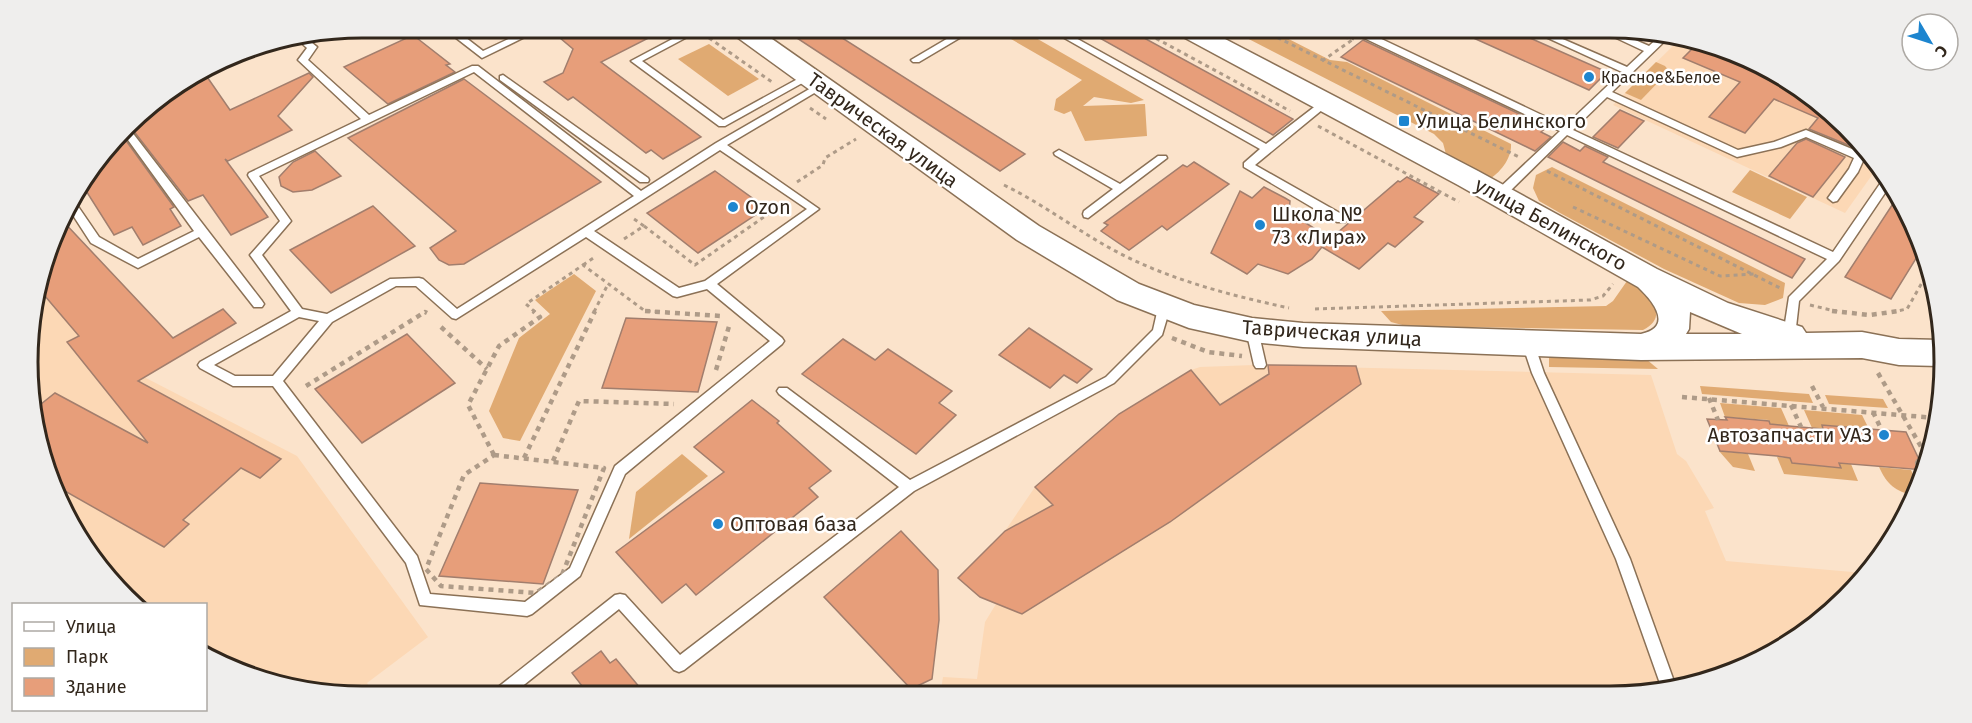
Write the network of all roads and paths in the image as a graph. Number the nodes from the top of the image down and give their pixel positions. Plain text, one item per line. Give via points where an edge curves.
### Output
1 (459, 37) edge
2 (520, 37) edge
3 (683, 37) edge
4 (712, 37) edge
5 (750, 37) edge
6 (956, 37) edge
7 (1067, 37) edge
8 (1157, 37) edge
9 (1199, 37) edge
10 (1342, 37) edge
11 (1362, 37) edge
12 (1369, 37) edge
13 (1550, 37) edge
14 (1621, 38) edge
15 (1353, 39) junction
16 (1659, 41) edge
17 (306, 42) edge
18 (1650, 50) junction
19 (916, 60) dead end
20 (1322, 62) dead end
21 (1627, 71) junction
22 (503, 78) dead end
23 (809, 88) junction
24 (783, 90) junction
25 (1605, 93) junction
26 (1316, 111) junction
27 (367, 119) junction
28 (834, 124) dead end
29 (1566, 130) junction
30 (130, 135) edge
31 (863, 144) dead end
32 (720, 145) junction
33 (1267, 149) junction
34 (1059, 153) dead end
35 (1860, 156) joint
36 (1162, 158) dead end
37 (644, 180) dead end
38 (998, 182) dead end
39 (1883, 187) edge
40 (1120, 189) junction
41 (786, 190) junction
42 (1499, 195) junction
43 (641, 196) junction
44 (1833, 198) dead end
45 (1567, 204) dead end
46 (1469, 207) dead end
47 (75, 210) edge
48 (1088, 214) dead end
49 (631, 216) dead end
50 (1341, 219) dead end
51 (644, 226) junction
52 (201, 232) junction
53 (587, 232) junction
54 (610, 248) junction
55 (1835, 258) junction
56 (583, 265) junction
57 (1755, 274) dead end
58 (1647, 278) junction
59 (1923, 280) edge
60 (1601, 281) dead end
61 (1616, 282) dead end
62 (608, 284) junction
63 (709, 284) junction
64 (1611, 286) junction
65 (1793, 300) junction
66 (258, 304) dead end
67 (1309, 309) dead end
68 (1298, 310) dead end
69 (298, 312) junction
70 (328, 319) junction
71 (1161, 320) junction
72 (1933, 334) edge
73 (1789, 336) junction
74 (1527, 343) junction
75 (1862, 345) junction
76 (1641, 347) junction
77 (1257, 351) junction
78 (1934, 353) edge
79 (487, 369) junction
80 (713, 380) dead end
81 (276, 381) junction
82 (306, 386) dead end
83 (1812, 386) dead end
84 (783, 391) dead end
85 (1682, 397) dead end
86 (1709, 398) junction
87 (681, 404) dead end
88 (1791, 405) junction
89 (1823, 408) junction
90 (1873, 412) junction
91 (1904, 414) junction
92 (1929, 417) edge
93 (1718, 420) dead end
94 (1801, 427) dead end
95 (1884, 435) dead end
96 (1922, 448) edge
97 (494, 455) junction
98 (524, 458) junction
99 (553, 461) junction
100 (909, 487) junction
101 (1666, 681) edge
102 (511, 686) edge

1 - 2 lane via 482,55
3 - 24 lane via 636,61 722,124
4 - 24 path
5 - 23 street, Таврическая улица
6 - 19 lane
7 - 33 lane
8 - 26 path
9 - 26 street, улица Белинского
10 - 15 path
11 - 15 path
12 - 29 lane
13 - 21 lane
14 - 18 lane
15 - 20 path
16 - 18 lane
17 - 27 lane via 312,47 303,60
18 - 21 lane
21 - 25 lane
22 - 37 lane
23 - 24 lane
23 - 28 path
23 - 32 lane
23 - 71 street, Таврическая улица via 1028,233 1128,292
25 - 29 lane
25 - 35 lane via 1737,153 1806,134
26 - 33 lane
26 - 42 street, улица Белинского
26 - 46 path
27 - 43 lane via 476,68
27 - 69 lane via 254,175 286,221 256,255
29 - 42 lane
29 - 55 lane
30 - 52 lane
31 - 41 path via 854,138
32 - 41 lane
32 - 43 lane
33 - 50 lane via 1248,165
34 - 40 lane
35 - 44 lane
36 - 40 lane
38 - 68 path via 1127,257 1194,283
39 - 55 lane
40 - 48 lane
41 - 51 path via 772,199 782,206 695,265
41 - 63 lane via 814,209
42 - 58 street, улица Белинского
43 - 53 lane
45 - 57 path via 1720,276
47 - 52 lane via 95,240 138,264
49 - 51 path
51 - 54 path
52 - 66 lane
53 - 54 lane
53 - 70 lane via 456,315 419,282 394,282
54 - 56 path
54 - 63 lane via 676,292
55 - 65 lane
56 - 62 path
56 - 79 path via 526,304 540,317 499,346
58 - 73 street, улица Белинского
58 - 76 street via 1666,295 1674,312 1673,329 1662,342
59 - 65 path via 1907,309 1876,316 1837,313
60 - 64 path
61 - 64 path
62 - 80 path via 645,310 732,317
62 - 98 path
63 - 81 lane via 778,341 620,470 575,572 526,609 425,600 412,560
64 - 67 path via 1603,296 1590,300
65 - 73 lane
69 - 70 lane
69 - 81 lane via 204,365 233,381
70 - 81 lane
71 - 77 street, Таврическая улица
71 - 77 path via 1208,352
71 - 100 lane via 1110,380
72 - 75 street, улица Белинского
73 - 75 street, улица Белинского
74 - 76 street, Таврическая улица
74 - 77 street, Таврическая улица via 1303,335
74 - 101 lane via 1623,559
75 - 76 street, Таврическая улица
75 - 78 street, Таврическая улица
75 - 91 path
79 - 82 path via 425,312
79 - 97 path via 468,405
83 - 89 path
84 - 100 lane
85 - 86 path
86 - 88 path
86 - 93 path
87 - 99 path via 579,401
88 - 89 path
88 - 94 path
89 - 90 path
90 - 91 path
90 - 95 path
91 - 92 path
91 - 96 path
97 - 98 path
97 - 99 path via 464,475 426,569 441,586 536,593 562,575 604,468
98 - 99 path
100 - 102 lane via 679,665 620,600

